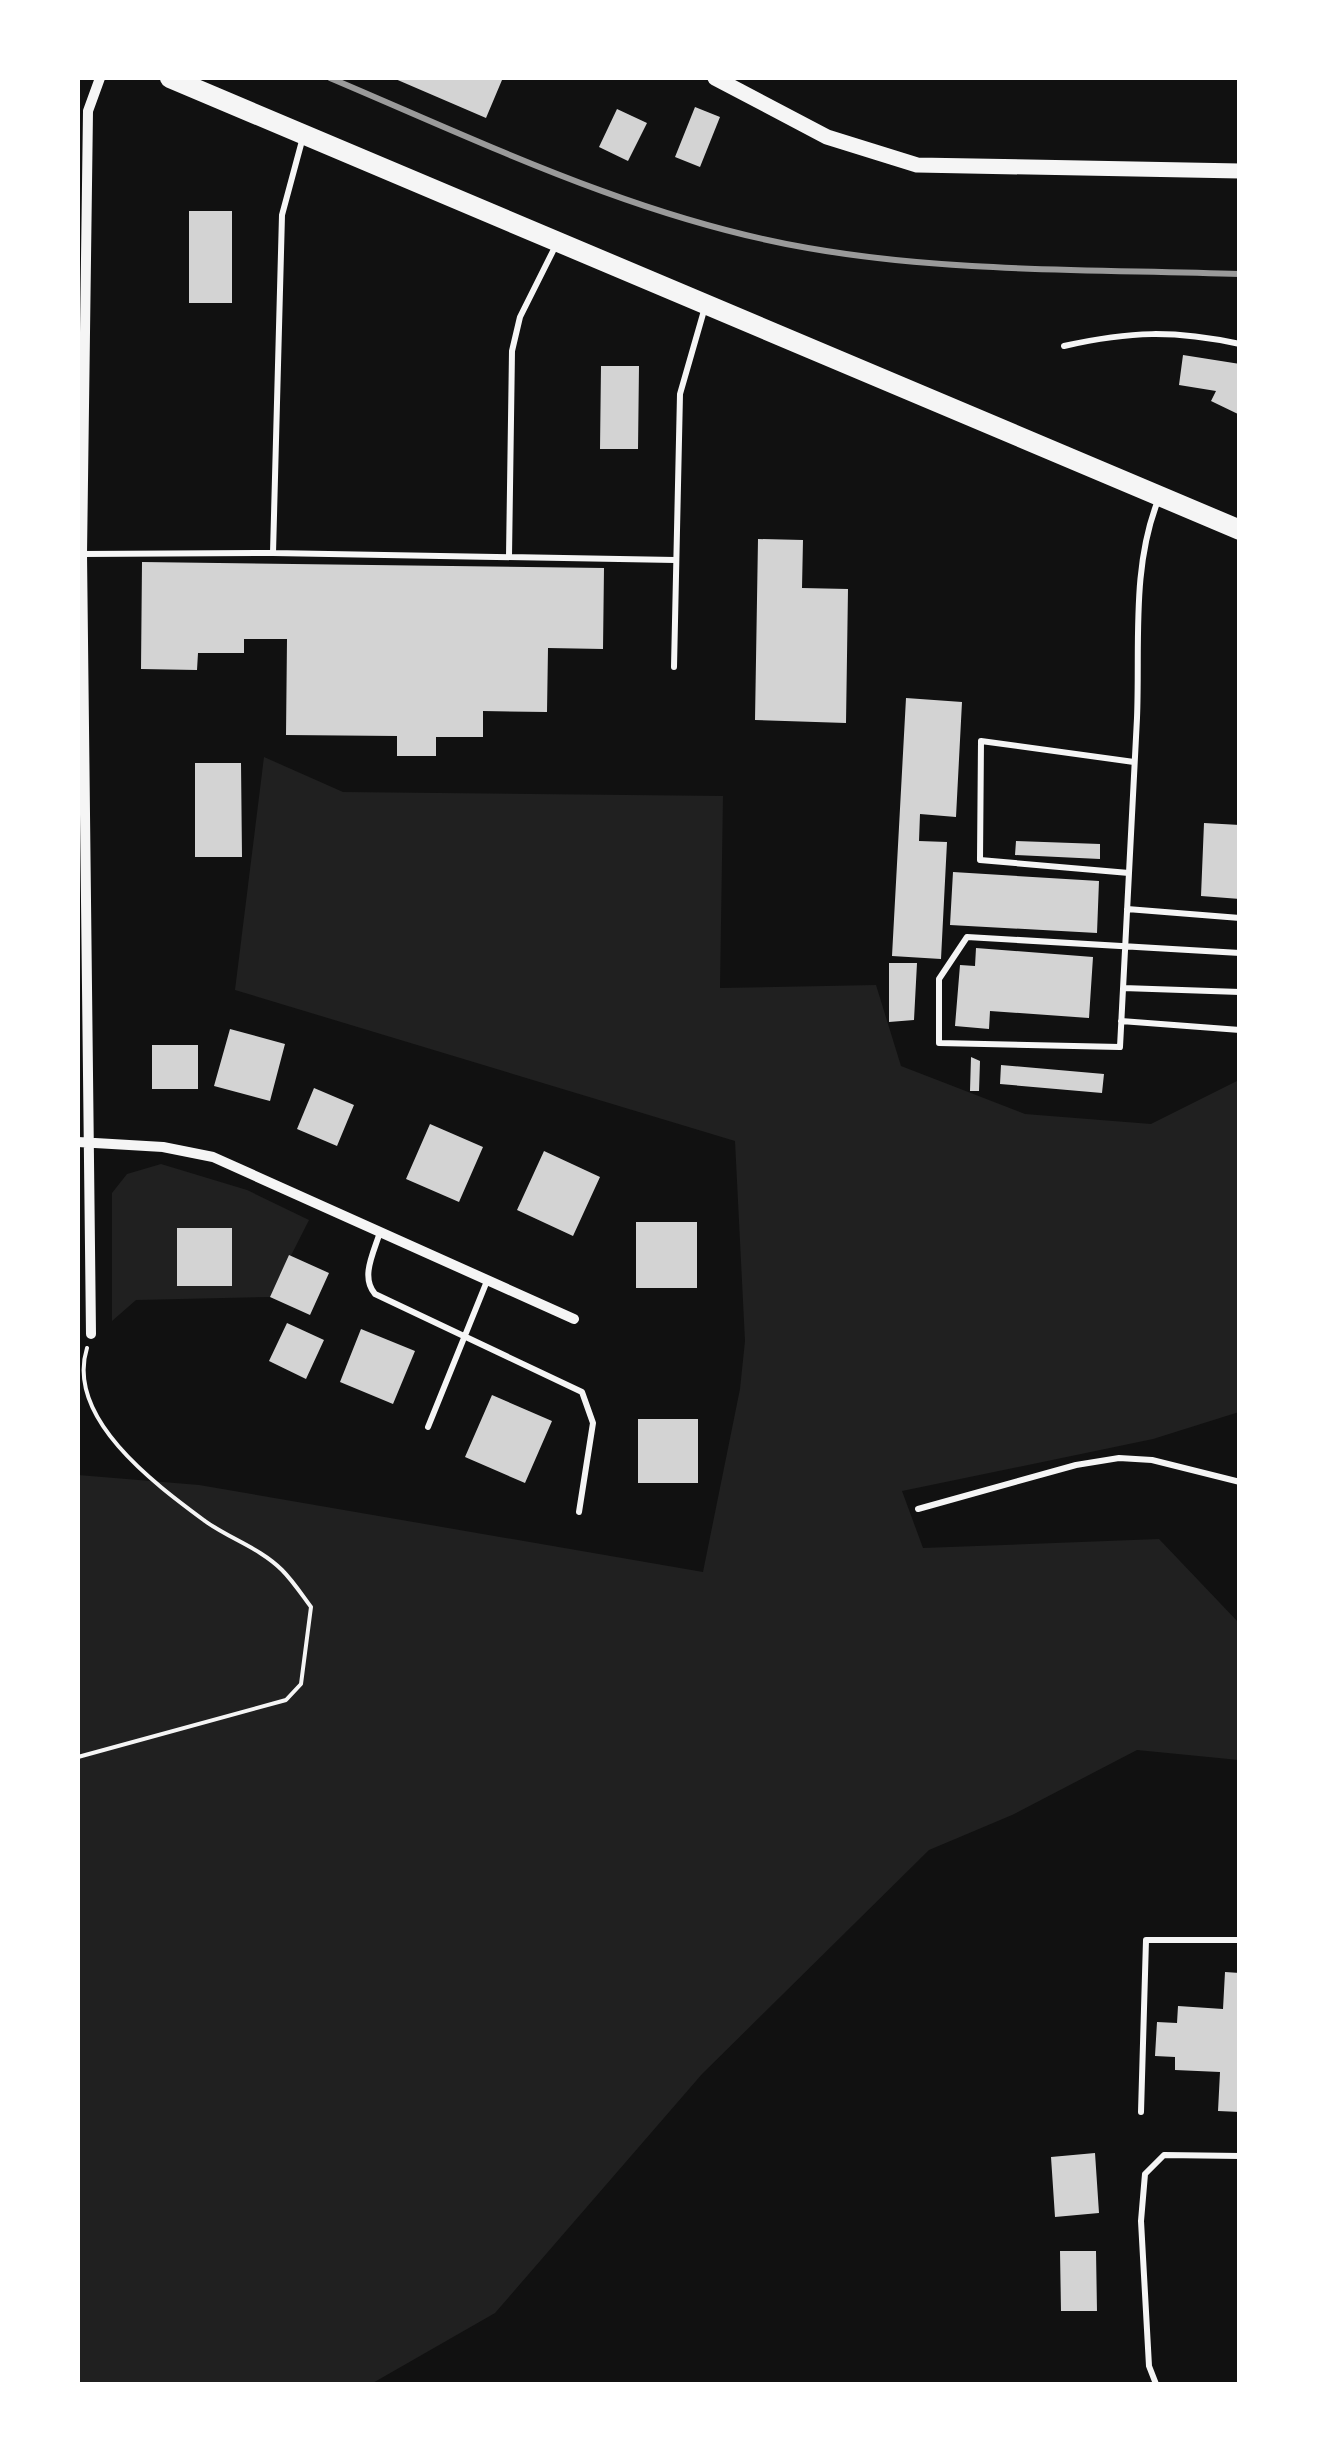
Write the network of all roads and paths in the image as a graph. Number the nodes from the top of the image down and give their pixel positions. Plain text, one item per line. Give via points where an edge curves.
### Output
1 (100, 78) edge
2 (170, 78) edge
3 (715, 78) edge
4 (303, 136) junction
5 (1240, 171) edge
6 (557, 244) junction
7 (706, 306) junction
8 (1240, 344) edge
9 (1064, 346) dead end
10 (1159, 497) junction
11 (1240, 530) edge
12 (273, 552) junction
13 (82, 554) junction
14 (508, 556) junction
15 (675, 560) junction
16 (674, 666) dead end
17 (81, 669) edge
18 (1134, 762) junction
19 (1129, 873) junction
20 (1127, 908) junction
21 (1240, 918) edge
22 (1125, 946) junction
23 (1240, 953) edge
24 (1123, 988) junction
25 (1240, 992) edge
26 (1121, 1020) junction
27 (1240, 1030) edge
28 (92, 1141) junction
29 (78, 1142) edge
30 (381, 1230) junction
31 (487, 1281) junction
32 (574, 1319) dead end
33 (91, 1334) joint
34 (464, 1338) junction
35 (428, 1427) dead end
36 (1240, 1482) edge
37 (918, 1509) dead end
38 (579, 1512) dead end
39 (78, 1757) edge
40 (1240, 1940) edge
41 (1141, 2112) dead end
42 (1240, 2156) edge
43 (1156, 2384) edge

1 - 13 street via 88,111
2 - 4 main road
3 - 5 street via 826,136 917,164
4 - 6 main road
4 - 12 lane via 282,215
6 - 7 main road
6 - 14 lane via 520,318 512,351
7 - 10 main road
7 - 15 lane via 680,394
8 - 9 lane via 1179,332
10 - 11 main road
10 - 18 lane via 1142,564
12 - 13 lane
12 - 14 lane
13 - 17 street
14 - 15 lane
15 - 16 lane
17 - 28 street
18 - 19 lane
18 - 19 lane via 982,741 980,860
19 - 20 lane
20 - 21 lane
20 - 22 lane
22 - 23 lane
22 - 24 lane
22 - 26 lane via 966,937 938,979 939,1043 1120,1047
24 - 25 lane
24 - 26 lane
26 - 27 lane
28 - 29 street
28 - 30 street via 213,1157
28 - 33 street
30 - 31 street
30 - 34 lane via 369,1288
31 - 32 street
31 - 34 lane
33 - 39 path via 80,1370 98,1420 135,1462 208,1523 282,1570 311,1606 301,1684 286,1700
34 - 35 lane
34 - 38 lane via 582,1392 593,1423
36 - 37 lane via 1119,1458
40 - 41 lane via 1146,1940
42 - 43 lane via 1164,2155 1145,2174 1148,2366

